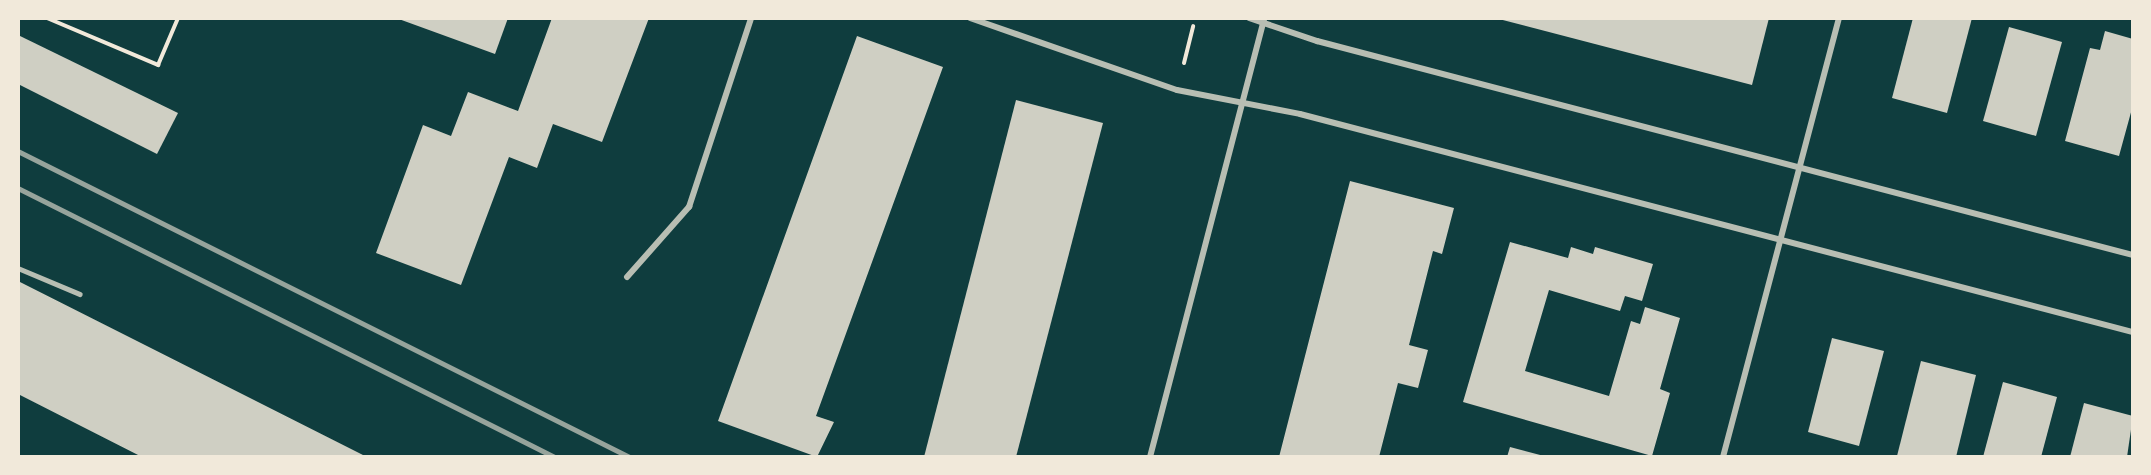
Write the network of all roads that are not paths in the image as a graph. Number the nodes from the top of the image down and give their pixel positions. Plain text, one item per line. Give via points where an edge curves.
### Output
1 (751, 18) edge
2 (970, 18) edge
3 (1248, 18) edge
4 (1839, 18) edge
5 (1263, 21) edge
6 (1242, 105) junction
7 (1800, 168) junction
8 (1780, 241) junction
9 (2133, 255) edge
10 (18, 268) edge
11 (627, 277) dead end
12 (80, 294) dead end
13 (2133, 333) edge
14 (1150, 457) edge
15 (1724, 457) edge

1 - 11 street via 689,207
2 - 6 street via 1177,90
3 - 5 street
4 - 7 street
5 - 6 street
5 - 7 street
6 - 8 street via 1300,114
6 - 14 street
7 - 8 street
7 - 9 street
8 - 13 street
8 - 15 street
10 - 12 lane

